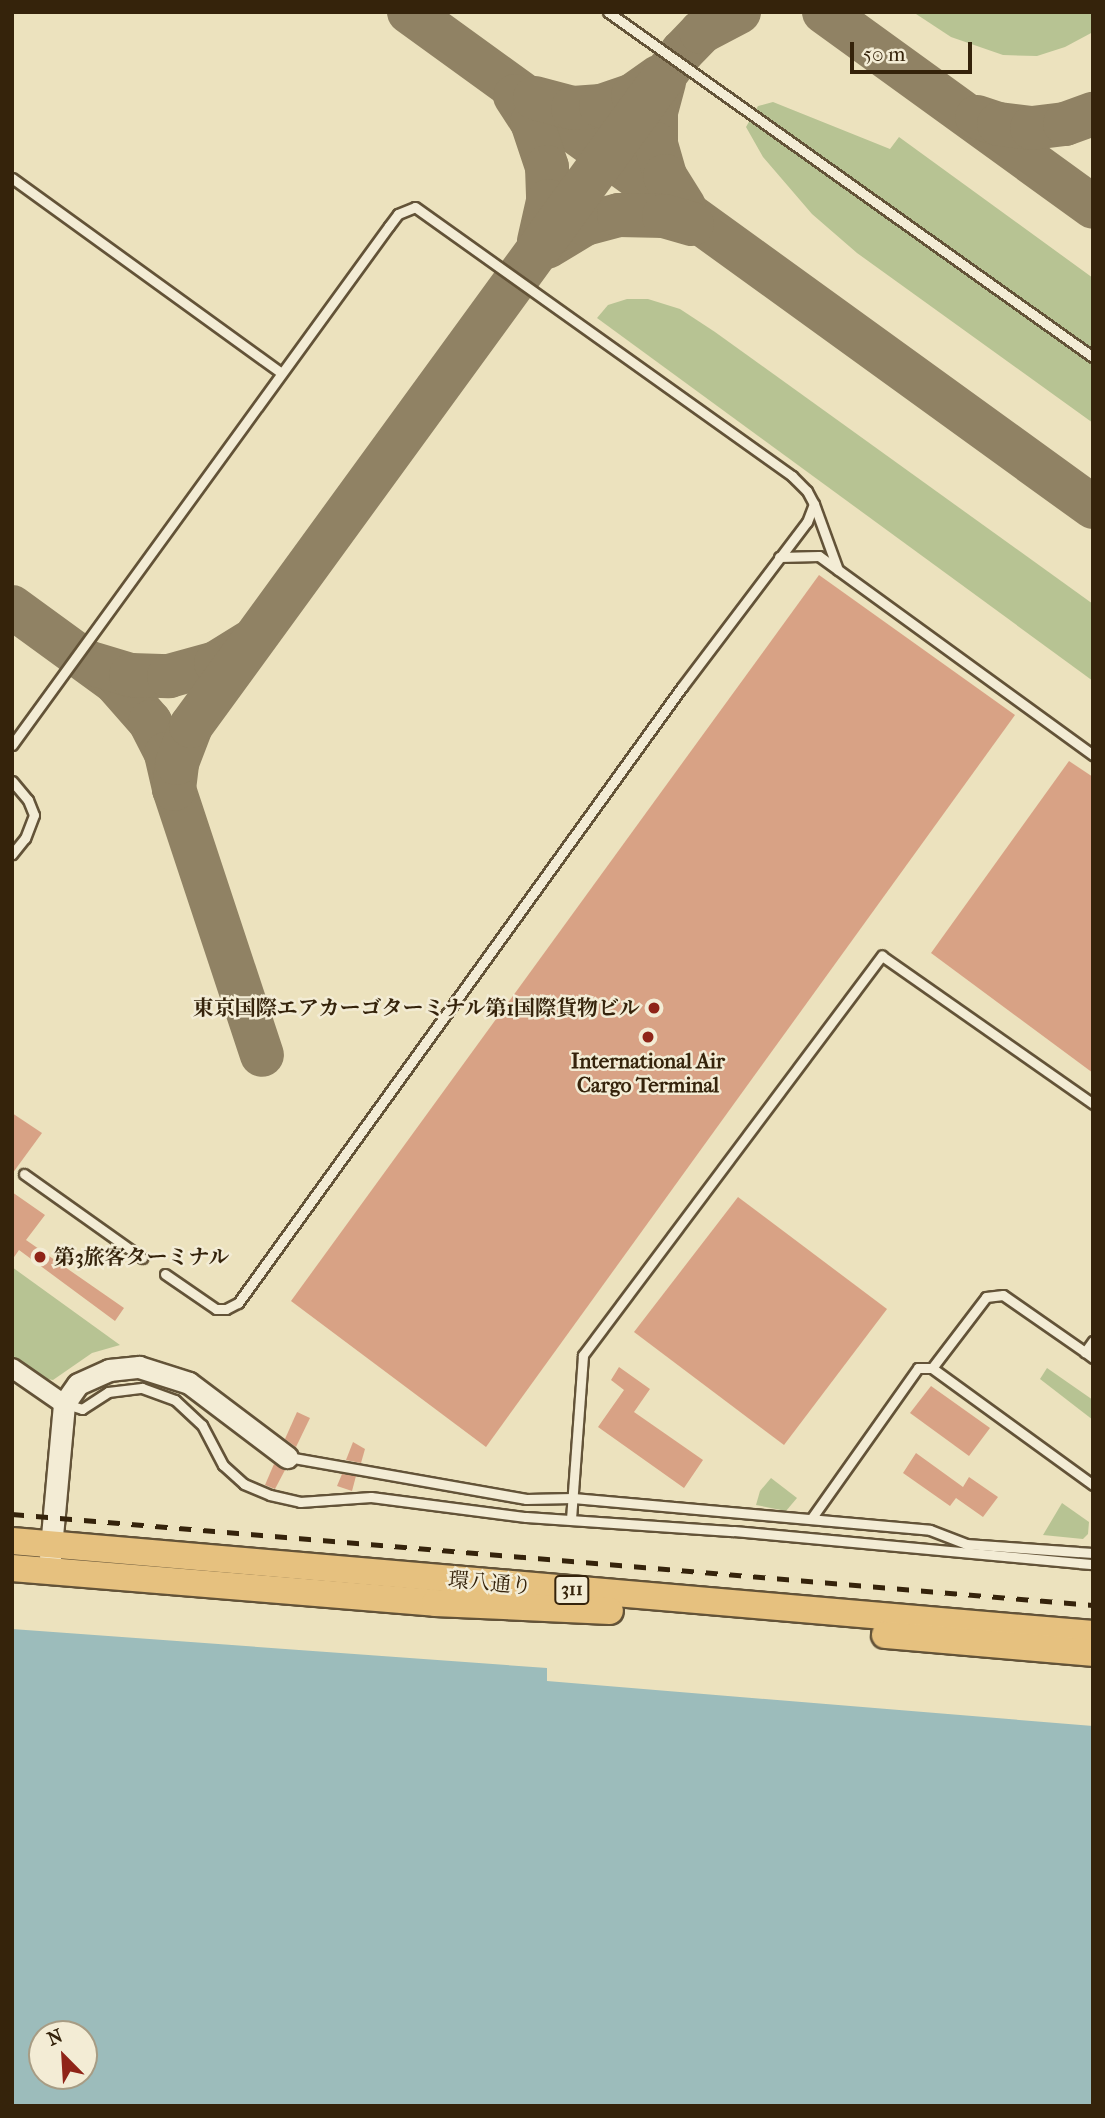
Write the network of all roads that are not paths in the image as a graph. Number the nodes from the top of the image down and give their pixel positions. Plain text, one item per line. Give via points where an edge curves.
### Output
1 (608, 12) edge
2 (12, 178) edge
3 (1093, 357) edge
4 (281, 373) junction
5 (814, 504) junction
6 (779, 557) junction
7 (838, 570) junction
8 (12, 746) edge
9 (1093, 755) edge
10 (12, 781) edge
11 (12, 854) edge
12 (1093, 1104) edge
13 (24, 1174) dead end
14 (142, 1258) dead end
15 (165, 1274) dead end
16 (1093, 1341) edge
17 (1089, 1355) edge
18 (12, 1368) edge
19 (932, 1368) junction
20 (64, 1404) junction
21 (287, 1457) joint
22 (1093, 1485) edge
23 (573, 1498) junction
24 (571, 1519) junction
25 (811, 1519) junction
26 (12, 1541) edge
27 (51, 1544) junction
28 (1093, 1553) edge
29 (1093, 1564) edge
30 (12, 1567) edge
31 (48, 1571) junction
32 (1093, 1634) edge
33 (1093, 1653) edge

1 - 3 lane
2 - 4 lane
4 - 5 lane via 398,214 415,207 792,476
4 - 8 lane
5 - 6 lane via 807,522
5 - 7 lane
6 - 7 lane via 819,556
6 - 15 lane via 238,1303 216,1309
7 - 9 lane
10 - 11 lane via 34,815
12 - 23 lane via 883,956 583,1356
13 - 14 lane
16 - 17 lane
17 - 19 lane via 1003,1295 986,1297
18 - 20 street
19 - 22 lane
19 - 25 lane via 918,1368
20 - 21 street via 78,1384 108,1370 139,1367 166,1373 189,1383
20 - 24 lane via 82,1409 108,1392 142,1388 175,1399 202,1425 223,1465 244,1484 300,1502 371,1497
20 - 27 street
21 - 23 lane via 526,1499
23 - 24 lane
23 - 25 lane
24 - 29 lane
25 - 28 lane via 930,1530 966,1544
26 - 27 main road, 環八通り / 311
27 - 31 street
27 - 32 main road, 環八通り / 311
30 - 31 main road, 環八通り / 311
31 - 33 main road, 環八通り / 311 via 435,1603 587,1609

